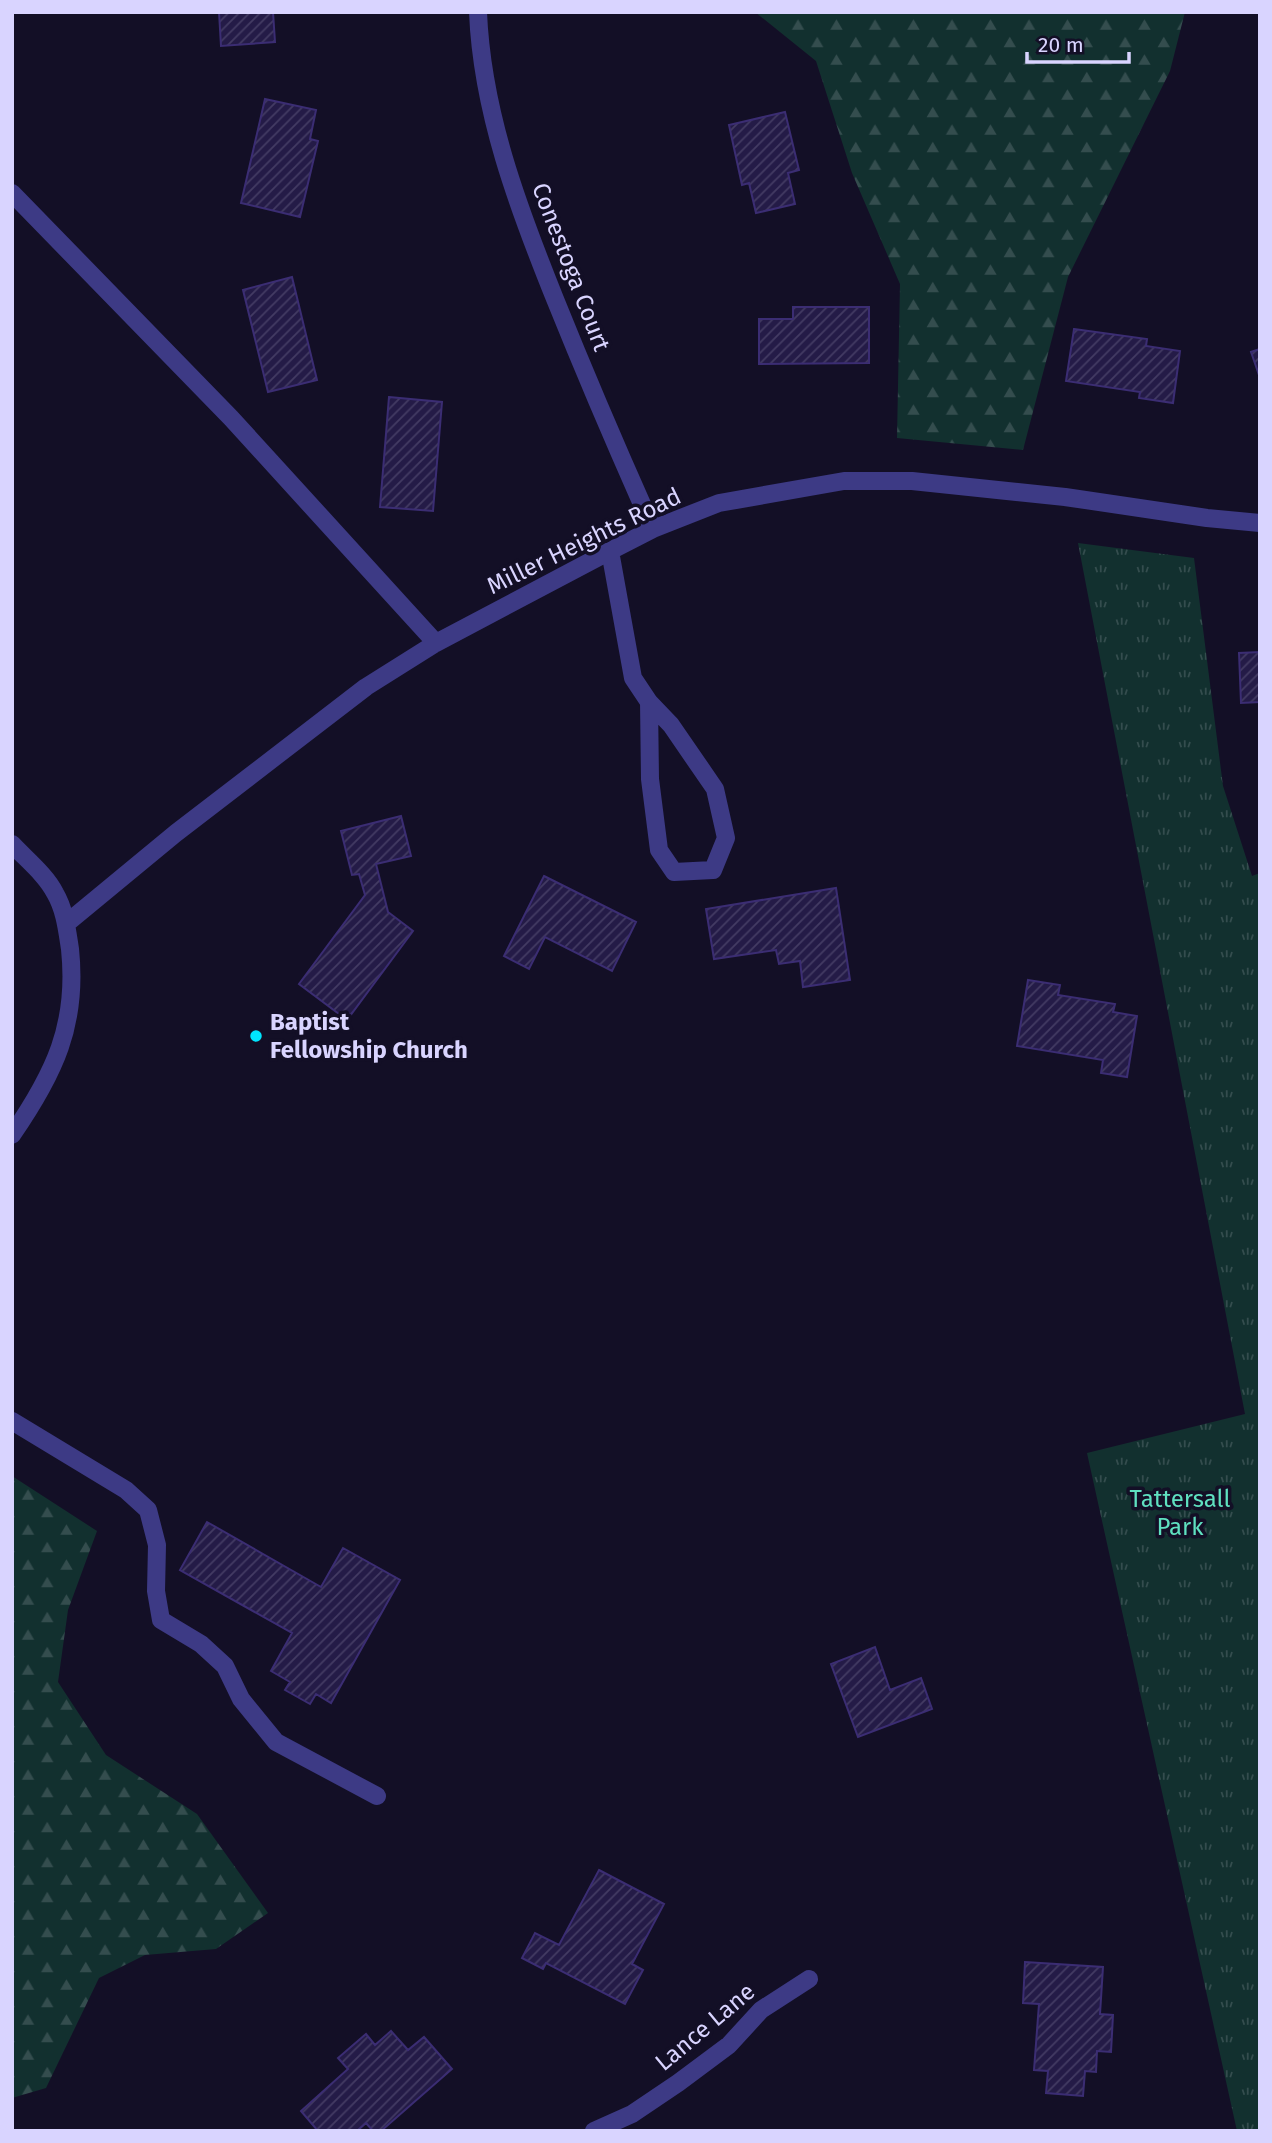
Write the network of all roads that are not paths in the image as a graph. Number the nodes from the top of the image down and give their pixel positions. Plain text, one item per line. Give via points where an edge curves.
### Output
1 (478, 12) edge
2 (12, 193) edge
3 (1260, 523) edge
4 (653, 529) junction
5 (610, 551) junction
6 (436, 643) junction
7 (649, 702) junction
8 (12, 844) edge
9 (67, 923) junction
10 (12, 1135) edge
11 (12, 1421) edge
12 (377, 1796) dead end
13 (809, 1979) dead end
14 (594, 2131) edge

1 - 4 street, Conestoga Court via 487,93 505,162 556,303
2 - 6 street via 231,418
3 - 4 street, Miller Heights Road via 989,488 844,481 719,503
4 - 5 street, Miller Heights Road
5 - 6 street, Miller Heights Road
5 - 7 street via 633,678
6 - 9 street, Miller Heights Road via 366,687
7 - 7 street via 650,779 659,850 674,872 713,870 726,838 715,789 671,725
8 - 9 street via 55,891
9 - 10 street via 71,962 66,1030 32,1106
11 - 12 street via 126,1490 148,1510 158,1545 156,1591 161,1620 201,1644 225,1666 241,1699 276,1742
13 - 14 street, Lance Lane via 761,2010 729,2045 678,2084 632,2114

